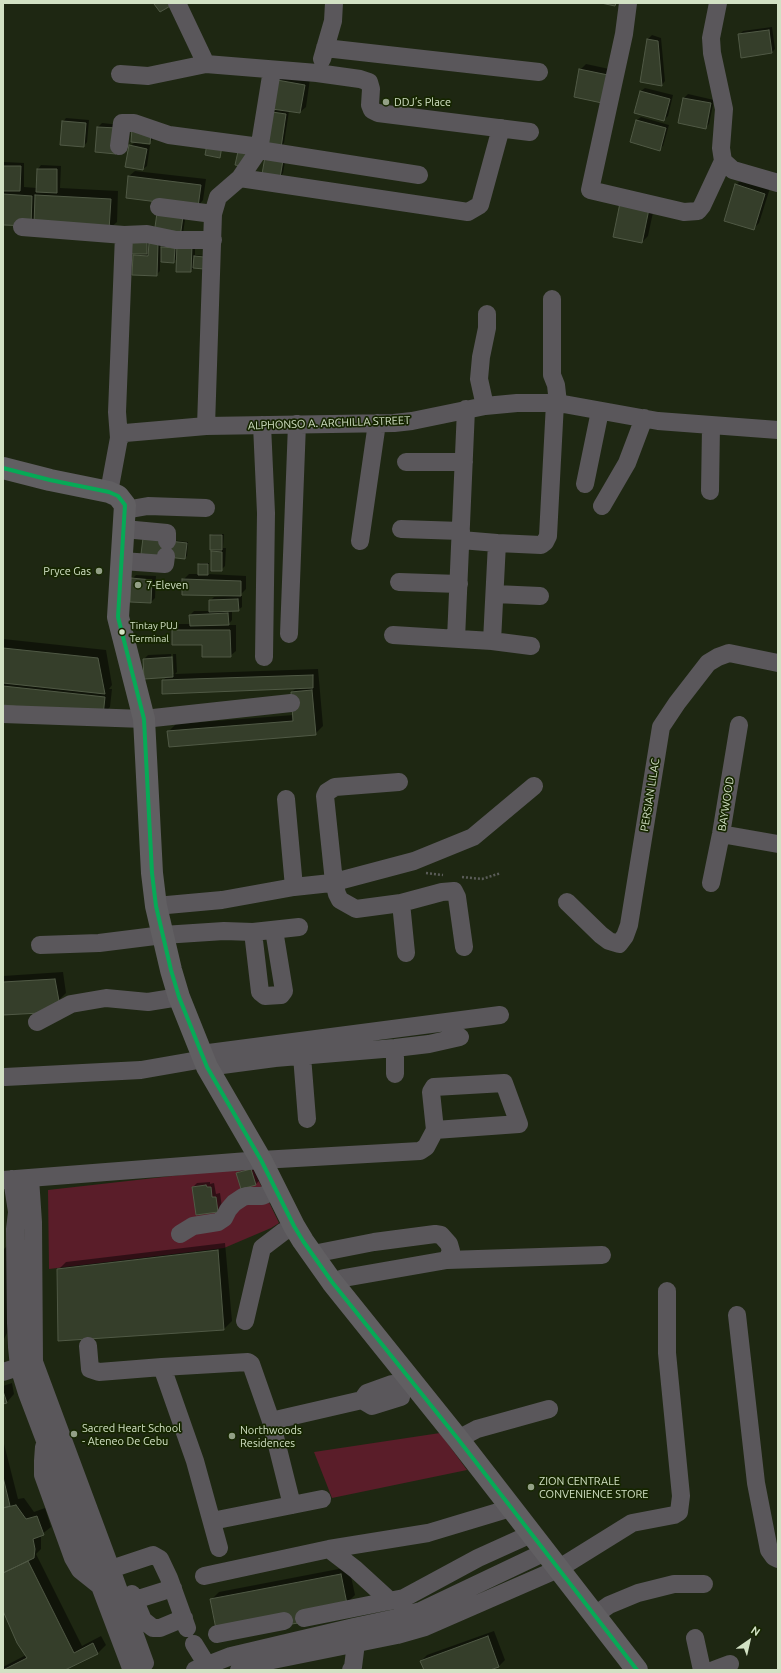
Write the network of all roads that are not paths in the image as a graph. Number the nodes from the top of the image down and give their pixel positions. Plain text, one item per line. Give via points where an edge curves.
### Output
1 (177, 3) edge
2 (334, 3) edge
3 (628, 3) edge
4 (718, 3) edge
5 (325, 48) junction
6 (206, 64) junction
7 (272, 70) junction
8 (539, 72) dead end
9 (317, 73) junction
10 (120, 74) dead end
11 (501, 128) junction
12 (530, 132) dead end
13 (119, 146) dead end
14 (259, 148) junction
15 (723, 161) junction
16 (419, 175) dead end
17 (240, 178) junction
18 (778, 183) edge
19 (159, 207) dead end
20 (213, 214) junction
21 (22, 227) dead end
22 (124, 234) junction
23 (213, 240) junction
24 (552, 299) dead end
25 (487, 314) dead end
26 (556, 403) junction
27 (485, 406) junction
28 (466, 409) junction
29 (600, 411) junction
30 (651, 420) junction
31 (376, 423) junction
32 (297, 424) junction
33 (262, 425) junction
34 (704, 425) junction
35 (206, 426) junction
36 (778, 430) edge
37 (119, 438) junction
38 (406, 462) dead end
39 (464, 462) junction
40 (3, 468) edge
41 (585, 484) dead end
42 (710, 490) dead end
43 (602, 506) dead end
44 (120, 508) junction
45 (206, 508) dead end
46 (401, 529) dead end
47 (461, 535) junction
48 (360, 541) dead end
49 (497, 543) junction
50 (122, 561) junction
51 (399, 582) dead end
52 (459, 584) junction
53 (495, 594) junction
54 (540, 596) dead end
55 (289, 634) dead end
56 (393, 635) dead end
57 (456, 639) junction
58 (492, 641) junction
59 (531, 646) dead end
60 (264, 657) dead end
61 (778, 663) edge
62 (291, 703) dead end
63 (3, 714) edge
64 (144, 719) junction
65 (739, 725) dead end
66 (399, 782) dead end
67 (534, 786) dead end
68 (286, 799) dead end
69 (721, 834) junction
70 (778, 844) edge
71 (334, 882) junction
72 (711, 883) dead end
73 (294, 887) junction
74 (567, 902) dead end
75 (401, 903) junction
76 (156, 906) junction
77 (298, 927) dead end
78 (274, 930) junction
79 (252, 932) junction
80 (163, 935) junction
81 (40, 945) dead end
82 (464, 947) dead end
83 (406, 953) dead end
84 (179, 997) junction
85 (500, 1015) dead end
86 (37, 1022) dead end
87 (460, 1037) dead end
88 (395, 1048) junction
89 (302, 1056) junction
90 (204, 1060) junction
91 (395, 1074) dead end
92 (5, 1077) dead end
93 (307, 1119) dead end
94 (435, 1130) junction
95 (261, 1160) junction
96 (30, 1178) junction
97 (7, 1180) edge
98 (276, 1190) junction
99 (33, 1222) junction
100 (294, 1226) junction
101 (9, 1234) edge
102 (180, 1234) dead end
103 (313, 1254) junction
104 (602, 1254) dead end
105 (447, 1260) junction
106 (332, 1282) junction
107 (667, 1291) dead end
108 (737, 1315) dead end
109 (245, 1321) dead end
110 (16, 1323) junction
111 (3, 1342) edge
112 (88, 1346) dead end
113 (19, 1367) edge
114 (162, 1367) junction
115 (409, 1387) junction
116 (549, 1409) dead end
117 (271, 1421) junction
118 (458, 1439) junction
119 (322, 1499) dead end
120 (292, 1505) junction
121 (511, 1508) junction
122 (73, 1514) junction
123 (212, 1521) junction
124 (531, 1534) junction
125 (218, 1548) dead end
126 (329, 1550) junction
127 (545, 1552) junction
128 (778, 1559) edge
129 (116, 1567) junction
130 (558, 1569) junction
131 (496, 1575) junction
132 (204, 1576) dead end
133 (704, 1584) dead end
134 (173, 1588) junction
135 (503, 1593) junction
136 (135, 1600) junction
137 (390, 1601) junction
138 (594, 1615) junction
139 (304, 1618) dead end
140 (284, 1621) dead end
141 (188, 1630) junction
142 (216, 1634) dead end
143 (355, 1635) junction
144 (695, 1638) dead end
145 (141, 1668) edge
146 (204, 1669) edge
147 (239, 1670) edge
148 (351, 1670) edge
149 (637, 1670) edge
150 (702, 1670) edge

1 - 6 street
2 - 5 street via 333,21
3 - 15 street via 624,34 590,190 684,212 698,211
4 - 15 street via 711,38 724,109 721,148
5 - 8 street
5 - 9 street
6 - 7 street
6 - 10 street via 148,76
7 - 9 street
7 - 14 street
9 - 11 street via 369,82 370,105 372,110 378,113
11 - 12 street
11 - 17 street via 480,205 468,212
13 - 14 street via 122,123 134,123 169,135
14 - 16 street
14 - 17 street
15 - 18 street via 733,170
17 - 20 street via 218,197
19 - 20 street
20 - 23 street
21 - 22 street
22 - 23 street via 147,234 176,240
22 - 37 street via 117,412
23 - 35 street
24 - 26 street via 552,375 556,385
25 - 27 street via 479,379
26 - 27 street, ALPHONSO A. ARCHILLA STREET
26 - 29 street, ALPHONSO A. ARCHILLA STREET
26 - 49 street via 548,536 540,545
27 - 28 street, ALPHONSO A. ARCHILLA STREET
28 - 31 street, ALPHONSO A. ARCHILLA STREET via 412,421
28 - 39 street
29 - 30 street, ALPHONSO A. ARCHILLA STREET
29 - 41 street
30 - 34 street, ALPHONSO A. ARCHILLA STREET
30 - 43 street
31 - 32 street, ALPHONSO A. ARCHILLA STREET
31 - 48 street
32 - 33 street, ALPHONSO A. ARCHILLA STREET
32 - 55 street
33 - 35 street, ALPHONSO A. ARCHILLA STREET
33 - 60 street via 266,513
34 - 36 street
34 - 42 street
35 - 37 street, ALPHONSO A. ARCHILLA STREET via 125,433
37 - 44 street
38 - 39 street
39 - 47 street
40 - 44 main road
44 - 45 street
44 - 50 main road
44 - 50 street via 168,533 165,564
46 - 47 street
47 - 49 street
47 - 52 street
49 - 53 street
50 - 64 main road via 118,617
51 - 52 street
52 - 57 street
53 - 54 street
53 - 58 street
56 - 57 street
57 - 58 street
58 - 59 street
61 - 74 street, PERSIAN LILAC via 729,653 718,657 708,664 661,727 629,925 619,944 601,935
62 - 64 street
63 - 64 street
64 - 76 main road
65 - 69 street, BAYWOOD
66 - 71 street via 335,788 327,792
67 - 71 street via 473,837 398,865
68 - 73 street
69 - 70 street
69 - 72 street, BAYWOOD
71 - 73 street
71 - 75 street via 340,900 356,910
73 - 76 street via 222,900
75 - 82 street via 442,892 454,892 457,897
75 - 83 street
76 - 80 main road
77 - 78 street
78 - 79 street
78 - 79 street via 284,991 281,996 265,996 260,992
79 - 80 street
80 - 81 street via 99,943
80 - 84 main road
84 - 86 street via 148,1002 106,998 71,1004
84 - 90 main road
85 - 90 street
87 - 88 street
88 - 89 street
88 - 91 street
89 - 90 street
89 - 93 street
90 - 92 street via 141,1070
90 - 95 main road
94 - 94 street via 458,1128 519,1124 506,1086 501,1082 432,1088
94 - 95 street via 426,1147 420,1151
95 - 96 street
95 - 98 main road
96 - 97 street
96 - 99 street
97 - 101 street via 17,1212
98 - 100 main road
98 - 102 street via 262,1196 242,1197 218,1222 193,1226
99 - 101 street
99 - 113 street
100 - 103 main road
100 - 109 street via 262,1248
101 - 110 street
103 - 105 street via 435,1234 441,1235 449,1244
103 - 106 main road
104 - 105 street
105 - 106 street via 352,1276
106 - 115 main road
107 - 130 street via 667,1352 681,1496 679,1512 632,1523
108 - 128 street via 756,1483 769,1550
110 - 111 street
110 - 113 street
112 - 114 street via 90,1369 96,1372
113 - 122 street
113 - 122 street
114 - 117 street via 248,1362 253,1367
114 - 123 street via 195,1461
115 - 117 street via 401,1397 372,1406 362,1400
115 - 118 main road
116 - 118 street via 477,1429
117 - 120 street
118 - 121 main road
119 - 120 street
120 - 123 street
121 - 124 main road
121 - 126 street via 428,1534
122 - 129 street
122 - 145 street via 100,1586
123 - 125 street
124 - 127 main road
124 - 137 street via 478,1558 404,1598
126 - 132 street
126 - 137 street via 355,1569
127 - 130 main road
127 - 131 street
129 - 134 street via 153,1555 162,1562
129 - 136 street
129 - 145 street
130 - 135 street
130 - 138 main road
131 - 135 street
131 - 143 street via 421,1610
133 - 138 street via 674,1584 638,1592
134 - 136 street
134 - 141 street
135 - 143 street via 397,1635
136 - 141 street via 143,1620 153,1628
137 - 139 street
138 - 149 main road
140 - 142 street
141 - 146 street
143 - 146 street via 231,1656
143 - 147 street
143 - 148 street
144 - 150 street

